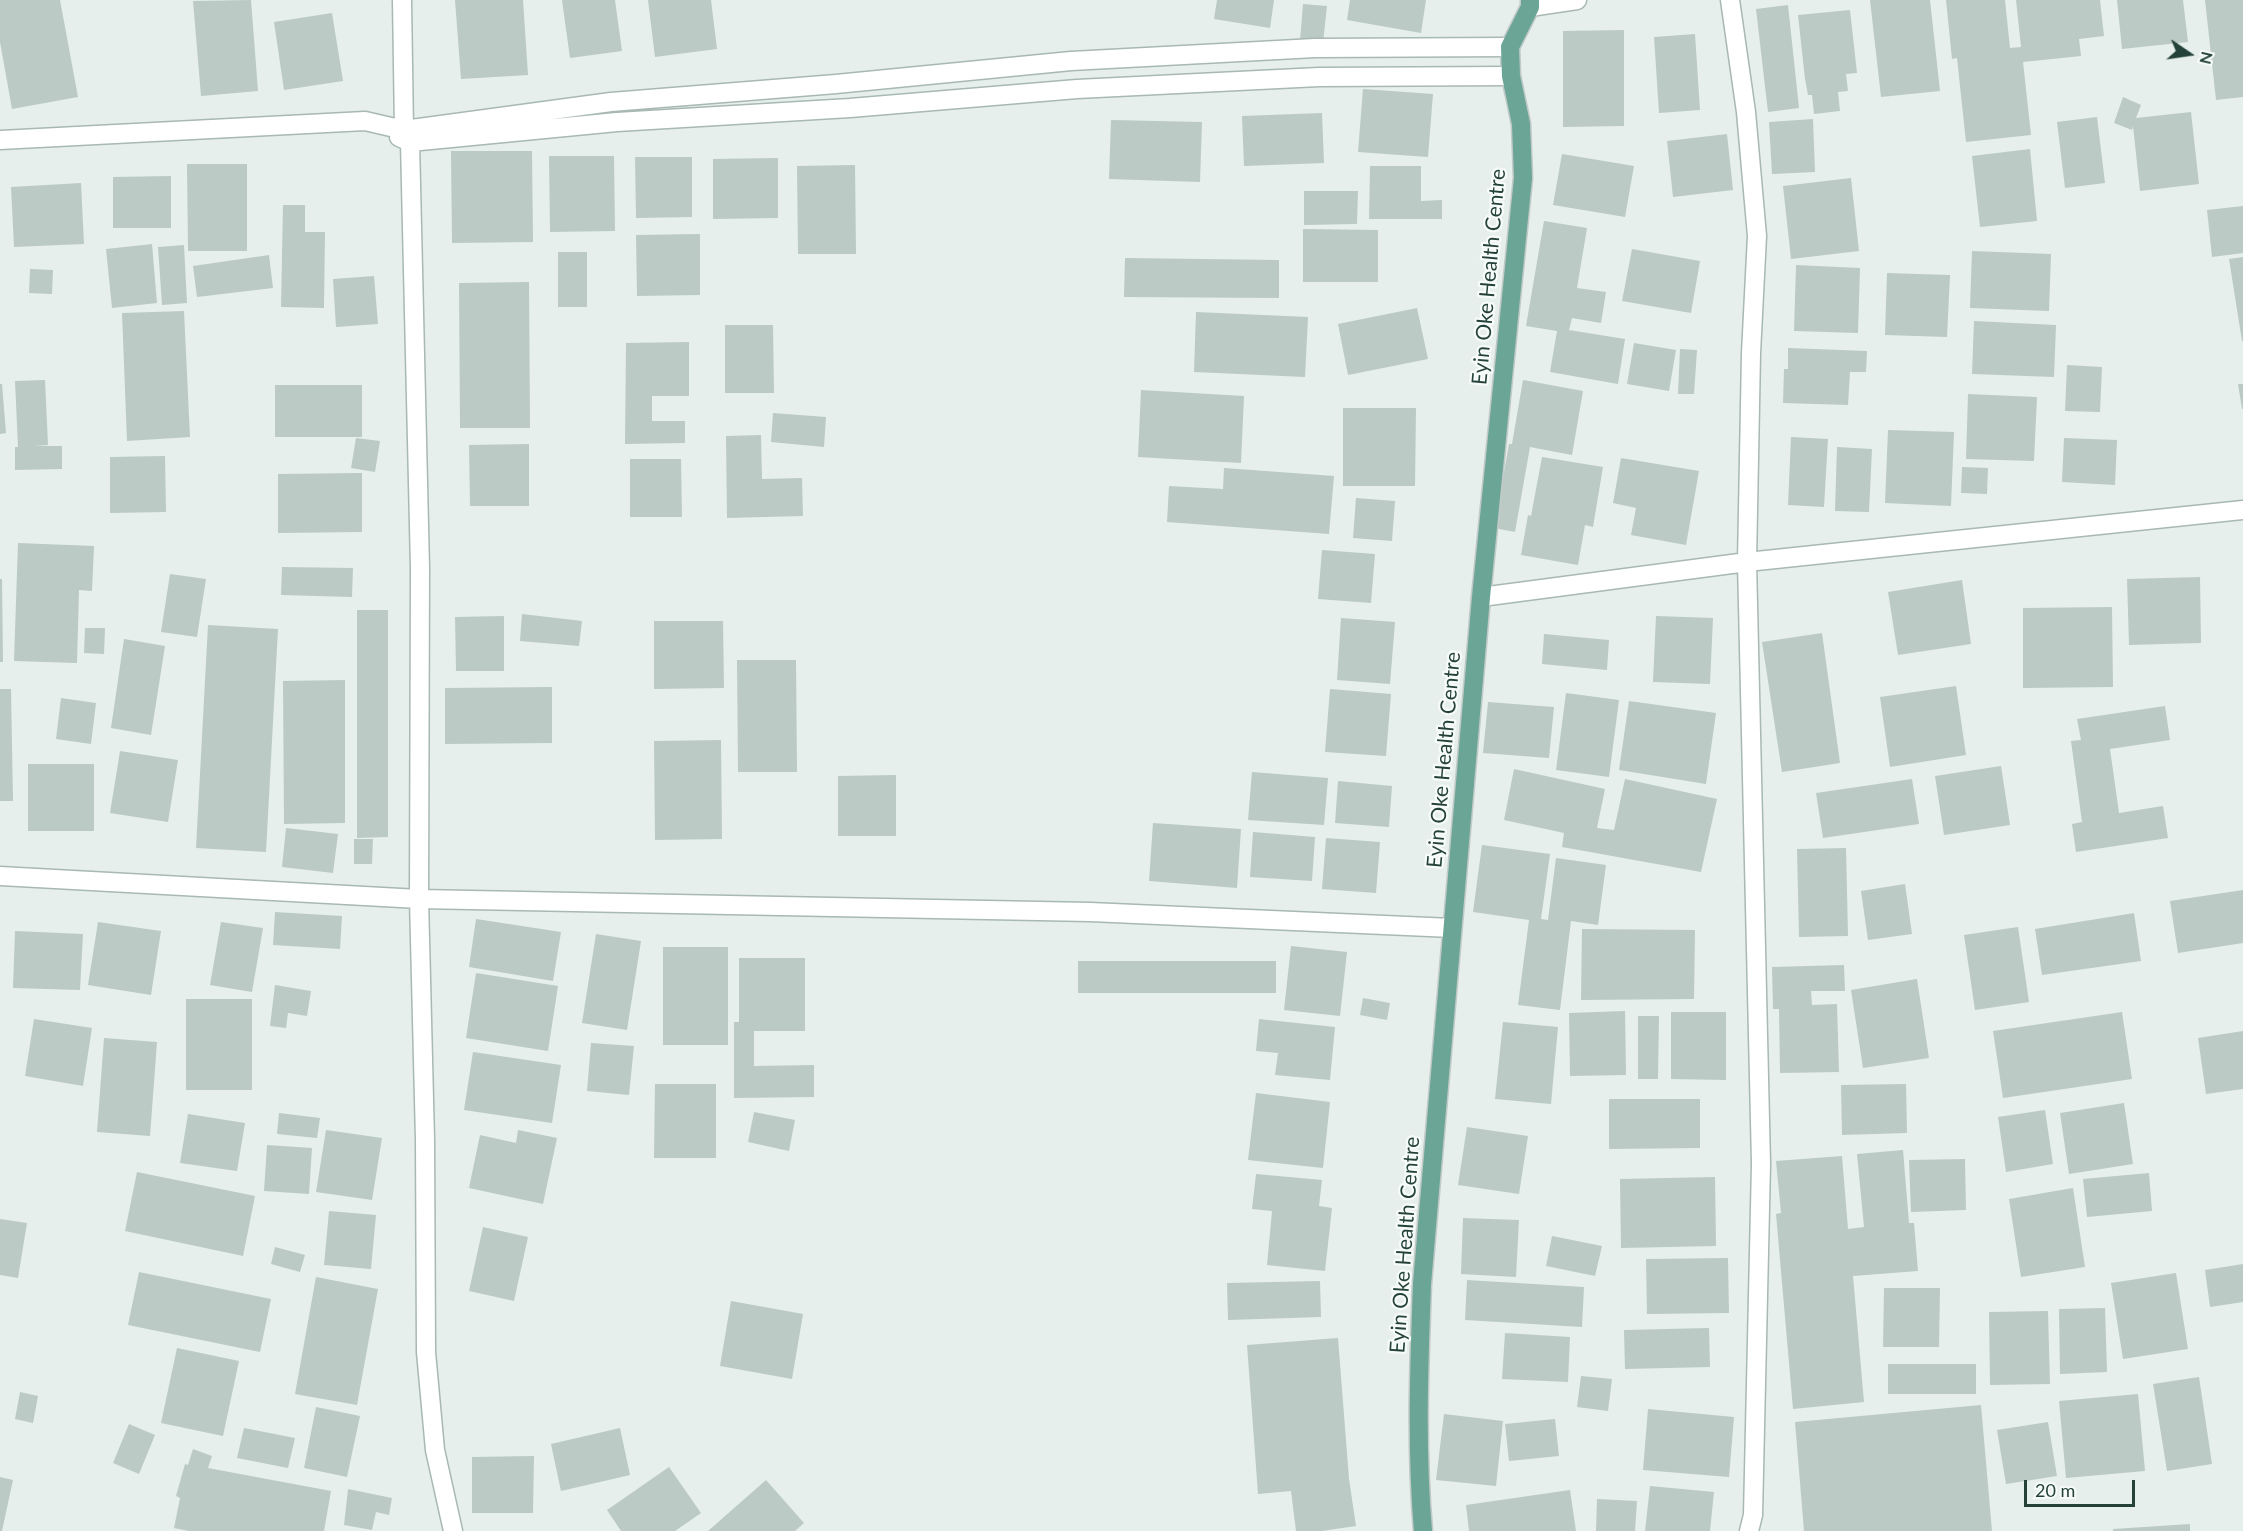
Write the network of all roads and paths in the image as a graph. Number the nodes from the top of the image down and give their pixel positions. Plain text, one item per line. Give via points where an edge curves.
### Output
1 (402, 0) edge
2 (1577, 0) edge
3 (1730, 0) edge
4 (1530, 4) edge
5 (1510, 47) junction
6 (1511, 76) junction
7 (407, 136) junction
8 (0, 140) edge
9 (2243, 510) edge
10 (1748, 562) junction
11 (1481, 597) junction
12 (0, 876) edge
13 (419, 899) junction
14 (1452, 928) junction
15 (453, 1531) edge
16 (1423, 1531) edge
17 (1749, 1531) edge

1 - 7 street
2 - 4 street
3 - 10 street via 1746,112 1757,236
4 - 5 main road, Eyin Oke Health Centre
5 - 6 main road, Eyin Oke Health Centre
5 - 7 street via 1315,48 1071,61 611,102
6 - 7 street via 1319,77 1077,89 850,108
6 - 11 main road, Eyin Oke Health Centre via 1521,124 1523,178
7 - 8 street via 365,121
7 - 13 street via 420,568
9 - 10 street
10 - 11 street
10 - 17 street via 1761,1164 1753,1515
11 - 14 main road, Eyin Oke Health Centre
12 - 13 street
13 - 14 street via 1090,912
13 - 15 street via 426,1353 435,1450
14 - 16 main road, Eyin Oke Health Centre via 1422,1284 1418,1385

